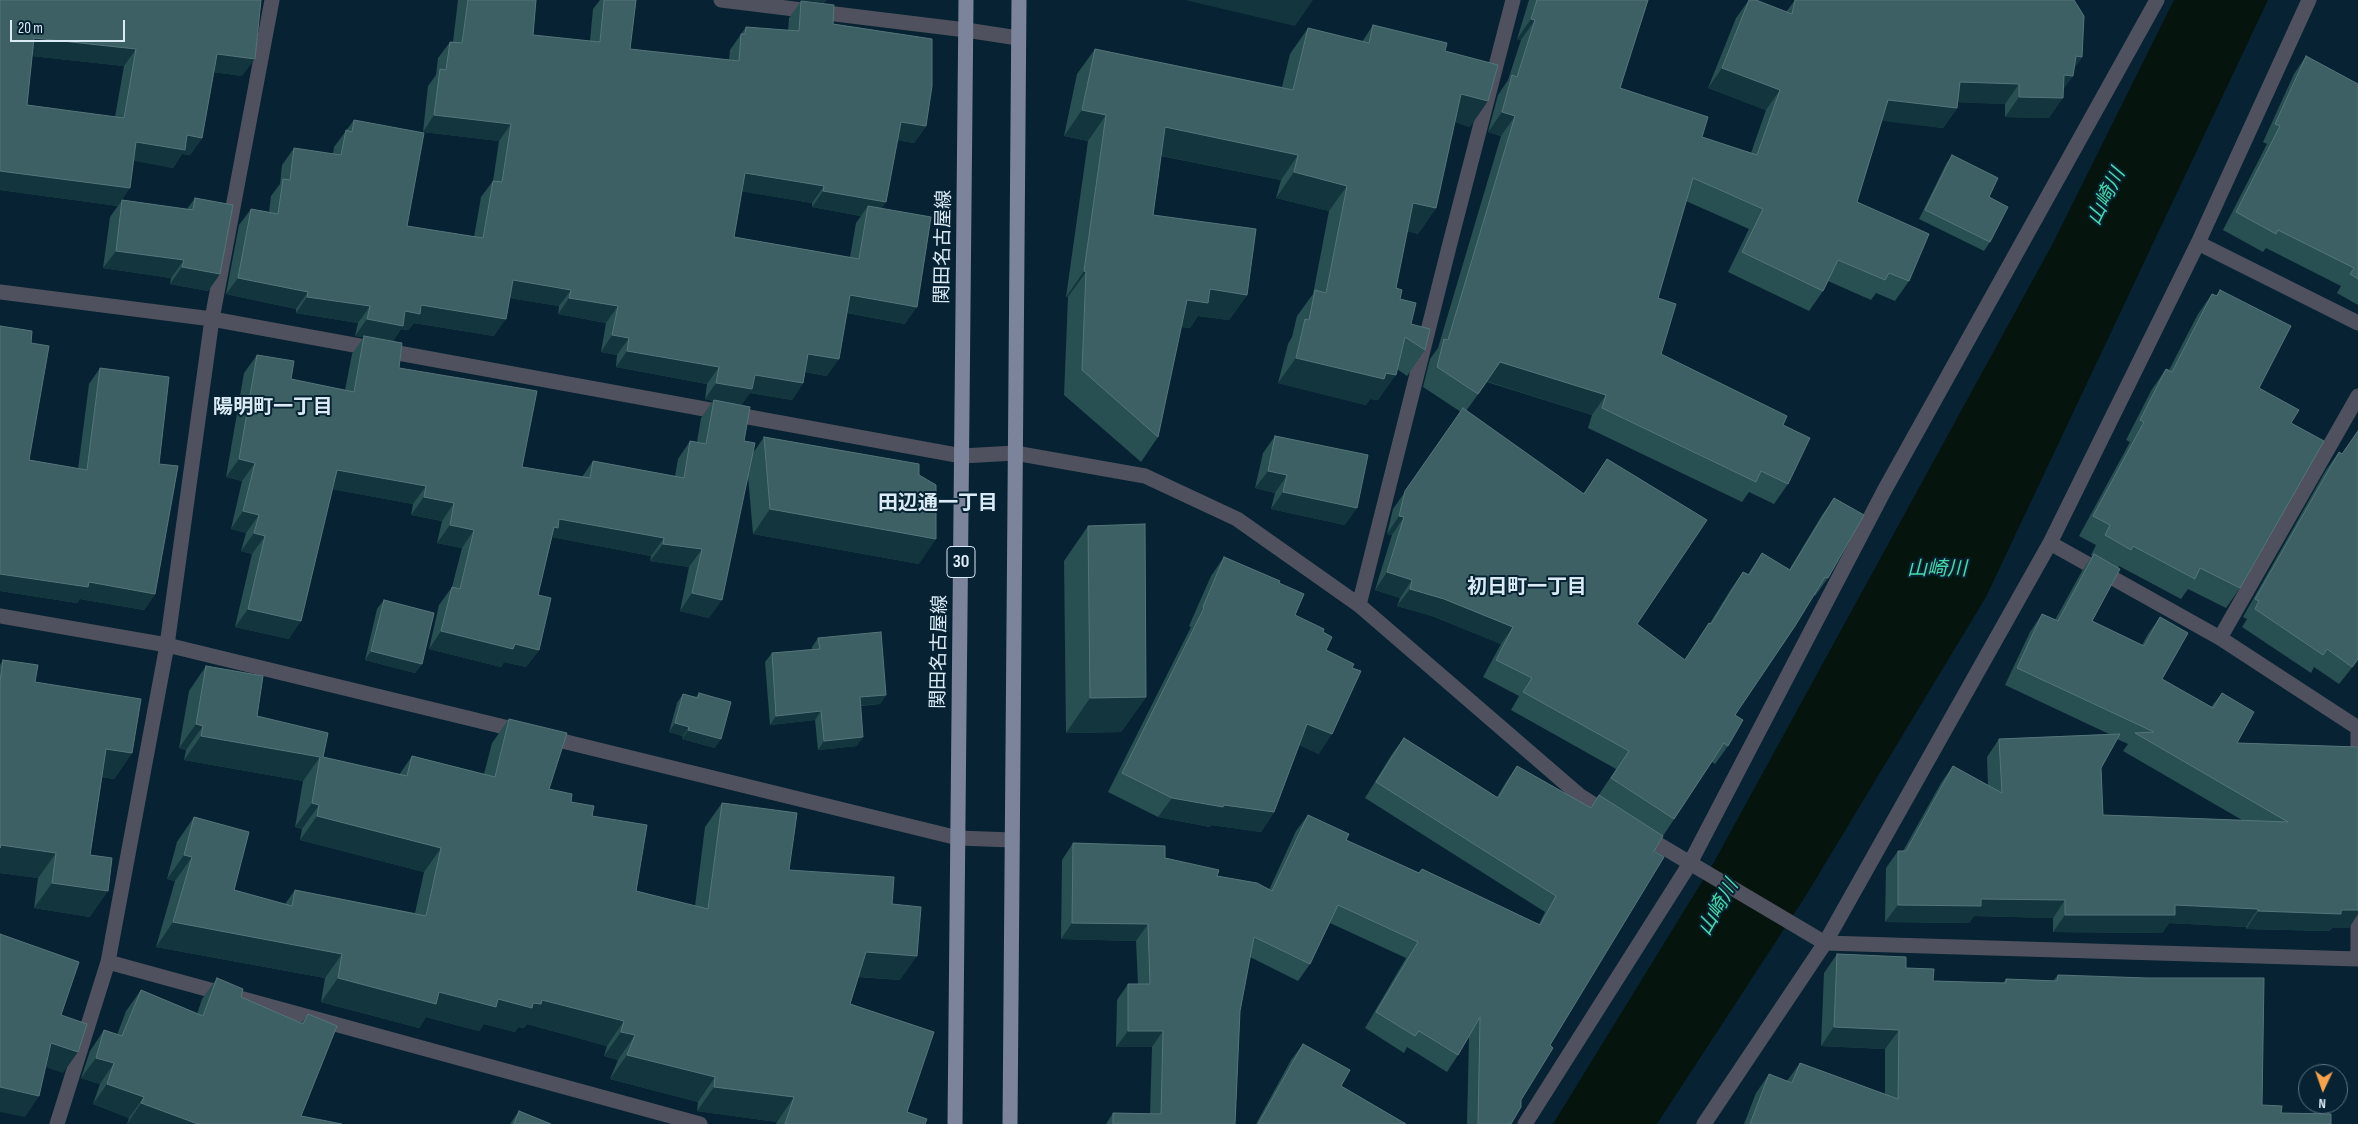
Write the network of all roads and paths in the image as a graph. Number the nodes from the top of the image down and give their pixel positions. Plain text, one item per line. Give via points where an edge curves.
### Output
1 (272, 0) edge
2 (721, 0) edge
3 (966, 0) edge
4 (1019, 0) edge
5 (1513, 0) edge
6 (2157, 0) edge
7 (2309, 0) edge
8 (966, 30) junction
9 (1018, 38) junction
10 (2198, 243) junction
11 (0, 292) edge
12 (212, 319) junction
13 (2358, 323) edge
14 (2358, 396) edge
15 (1015, 453) junction
16 (962, 456) junction
17 (2050, 543) junction
18 (1360, 605) junction
19 (0, 616) edge
20 (2220, 638) junction
21 (167, 645) junction
22 (2358, 728) edge
23 (2358, 778) edge
24 (958, 838) junction
25 (1012, 840) junction
26 (1695, 868) junction
27 (2358, 878) edge
28 (1825, 943) junction
29 (2358, 958) edge
30 (108, 962) junction
31 (57, 1124) edge
32 (700, 1124) edge
33 (955, 1124) edge
34 (1010, 1124) edge
35 (1525, 1124) edge
36 (1704, 1124) edge

1 - 12 street
2 - 8 street
3 - 8 main road, 関田名古屋線 / 30
4 - 9 main road
5 - 18 street
6 - 26 street via 1884,491
7 - 10 street
8 - 9 street
8 - 16 main road, 関田名古屋線 / 30
9 - 15 main road
10 - 13 street
10 - 17 street
11 - 12 street
12 - 16 street
12 - 21 street
14 - 20 street
15 - 16 street
15 - 18 street via 1145,476 1237,519
15 - 25 main road
16 - 24 main road, 関田名古屋線 / 30
17 - 20 street
17 - 28 street
18 - 26 street via 1579,795
19 - 21 street
20 - 22 street
21 - 24 street
21 - 30 street
22 - 23 street
24 - 25 street
24 - 33 main road, 関田名古屋線 / 30
25 - 34 main road
26 - 28 street
26 - 35 street
27 - 29 street
28 - 29 street
28 - 36 street
30 - 31 street
30 - 32 street

